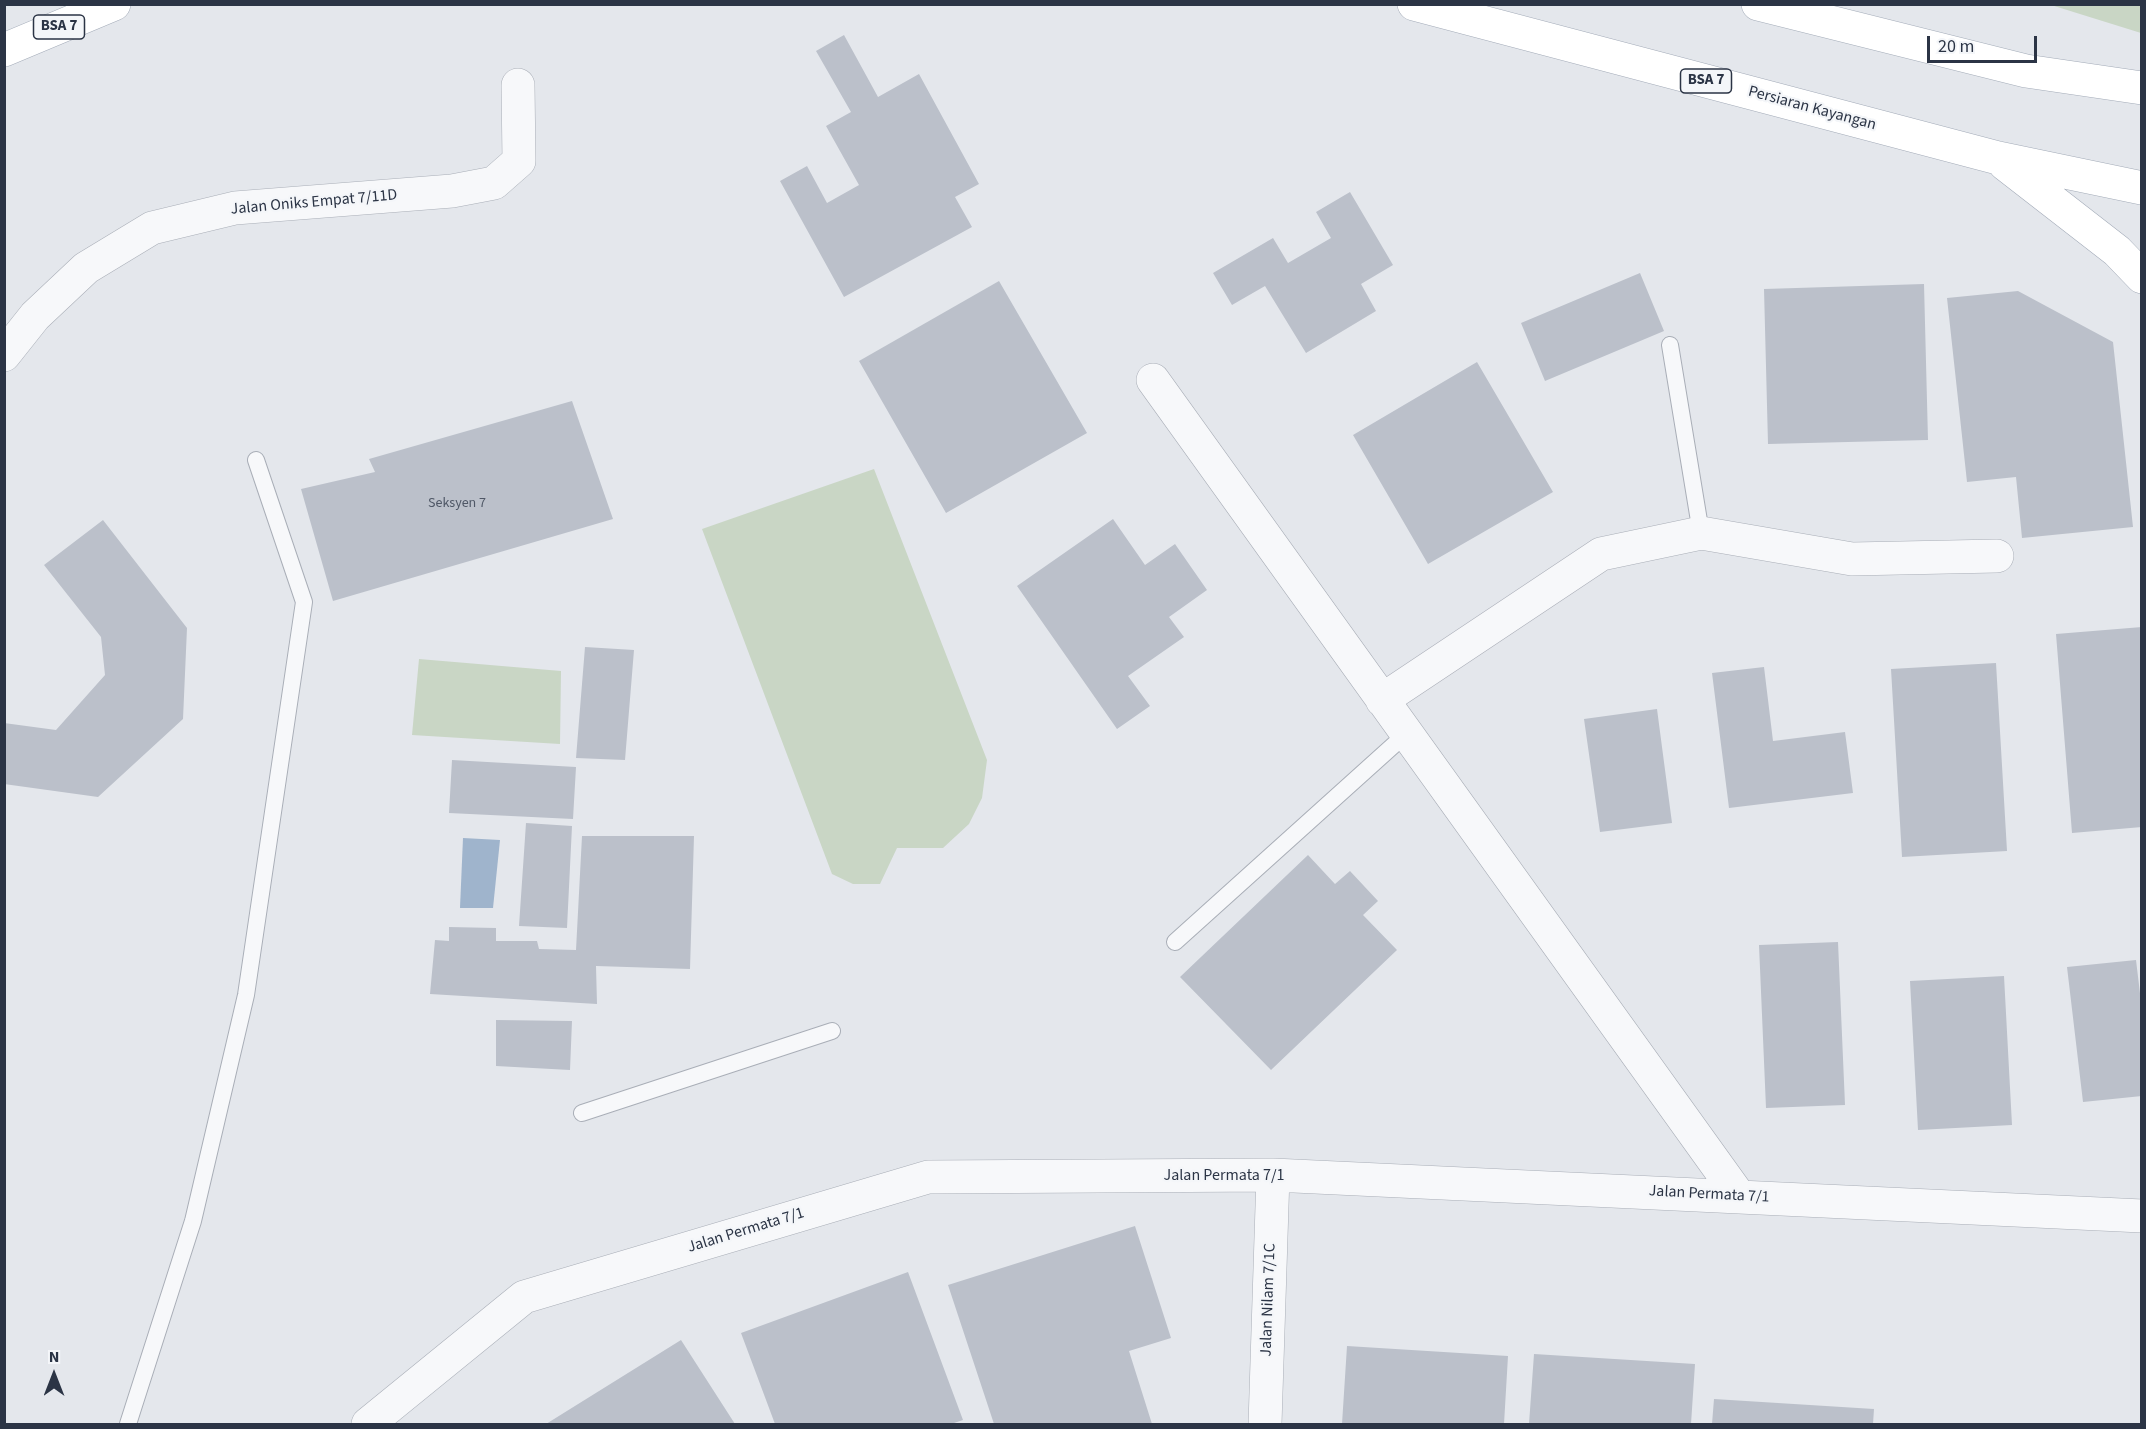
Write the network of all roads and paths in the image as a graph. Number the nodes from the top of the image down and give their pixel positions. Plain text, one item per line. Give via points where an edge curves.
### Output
1 (114, 4) edge
2 (1414, 4) edge
3 (1758, 4) edge
4 (4, 50) edge
5 (518, 85) dead end
6 (2142, 88) edge
7 (1998, 158) junction
8 (2142, 188) edge
9 (2142, 277) edge
10 (1670, 345) dead end
11 (4, 356) edge
12 (1153, 380) dead end
13 (256, 460) dead end
14 (1701, 533) junction
15 (1997, 556) dead end
16 (1382, 700) junction
17 (1406, 734) junction
18 (1175, 942) dead end
19 (832, 1031) dead end
20 (582, 1113) dead end
21 (1273, 1175) junction
22 (1739, 1196) junction
23 (2142, 1216) edge
24 (128, 1425) edge
25 (368, 1425) edge
26 (1265, 1425) edge

1 - 4 main road, BSA 7
2 - 7 main road, Persiaran Kayangan / BSA 7
3 - 6 main road via 2026,71
5 - 11 street, Jalan Oniks Empat 7/11D via 519,161 494,183 452,191 235,208 152,228 86,268 35,316
7 - 8 main road, Persiaran Kayangan / BSA 7
7 - 9 main road via 2117,251
10 - 14 lane
12 - 16 street
13 - 24 lane via 304,602 246,995 193,1221
14 - 15 street via 1852,559
14 - 16 street via 1600,554
16 - 17 street
17 - 18 lane
17 - 22 street
19 - 20 lane
21 - 22 street, Jalan Permata 7/1
21 - 25 street, Jalan Permata 7/1 via 928,1177 524,1297
21 - 26 street, Jalan Nilam 7/1C
22 - 23 street, Jalan Permata 7/1

